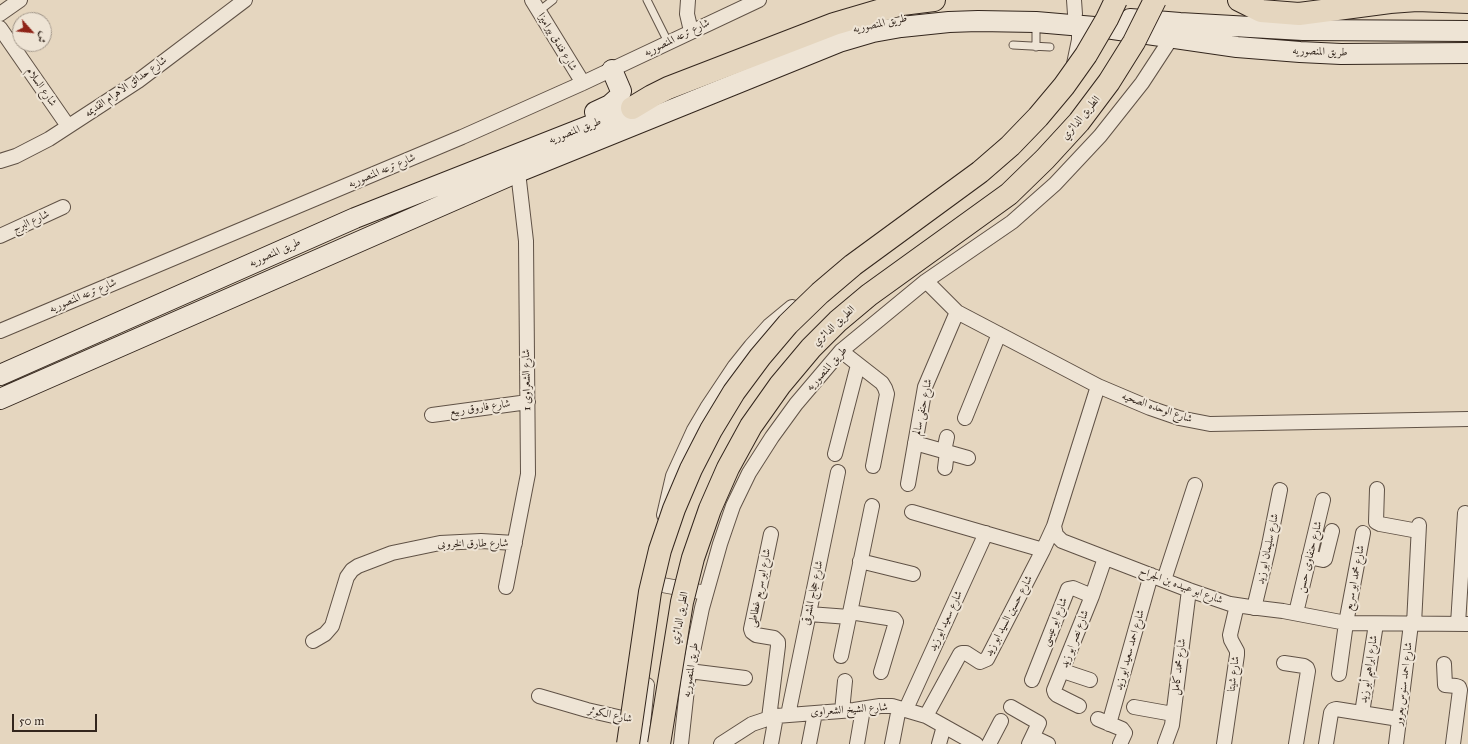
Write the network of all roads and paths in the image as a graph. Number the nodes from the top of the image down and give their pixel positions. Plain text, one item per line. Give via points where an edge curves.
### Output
1 (20, 0) edge
2 (245, 0) edge
3 (553, 0) edge
4 (647, 0) edge
5 (688, 0) edge
6 (759, 0) edge
7 (934, 0) edge
8 (1116, 0) edge
9 (1155, 0) edge
10 (1239, 0) edge
11 (1468, 2) edge
12 (230, 4) edge
13 (535, 5) edge
14 (1076, 13) edge
15 (0, 14) edge
16 (1037, 17) junction
17 (0, 28) edge
18 (1176, 30) junction
19 (691, 31) junction
20 (1468, 31) edge
21 (668, 42) junction
22 (1013, 45) dead end
23 (1036, 46) junction
24 (1050, 47) dead end
25 (1468, 53) edge
26 (612, 70) junction
27 (583, 83) junction
28 (632, 108) junction
29 (68, 126) junction
30 (534, 146) junction
31 (0, 161) edge
32 (518, 172) junction
33 (63, 207) dead end
34 (0, 236) edge
35 (926, 281) junction
36 (957, 312) junction
37 (104, 329) junction
38 (0, 330) edge
39 (999, 334) junction
40 (112, 349) junction
41 (841, 351) junction
42 (858, 365) junction
43 (0, 375) edge
44 (1098, 386) junction
45 (0, 399) edge
46 (528, 402) junction
47 (432, 415) dead end
48 (965, 418) dead end
49 (1468, 419) edge
50 (947, 436) dead end
51 (915, 443) junction
52 (945, 452) junction
53 (836, 454) dead end
54 (968, 458) dead end
55 (873, 466) dead end
56 (945, 468) dead end
57 (838, 472) dead end
58 (908, 484) dead end
59 (1195, 485) dead end
60 (1377, 489) dead end
61 (1280, 490) dead end
62 (1323, 500) dead end
63 (872, 506) dead end
64 (912, 512) dead end
65 (1465, 513) dead end
66 (1054, 526) junction
67 (1332, 531) dead end
68 (986, 533) junction
69 (1363, 533) dead end
70 (771, 534) dead end
71 (515, 543) junction
72 (1043, 550) junction
73 (1309, 557) junction
74 (1105, 558) junction
75 (860, 561) junction
76 (913, 574) dead end
77 (1151, 575) junction
78 (1164, 580) junction
79 (657, 584) junction
80 (506, 587) dead end
81 (1189, 590) junction
82 (706, 593) junction
83 (1092, 596) junction
84 (1238, 605) junction
85 (1254, 608) junction
86 (1296, 613) junction
87 (809, 614) junction
88 (849, 615) junction
89 (1346, 623) junction
90 (1376, 624) junction
91 (1412, 624) junction
92 (1463, 624) edge
93 (313, 641) dead end
94 (841, 656) dead end
95 (1284, 663) dead end
96 (1444, 664) dead end
97 (689, 671) junction
98 (1063, 671) junction
99 (881, 672) dead end
100 (1339, 674) dead end
101 (745, 678) dead end
102 (1032, 680) dead end
103 (1090, 680) dead end
104 (846, 681) dead end
105 (539, 696) dead end
106 (1079, 706) dead end
107 (1011, 707) dead end
108 (1134, 707) dead end
109 (902, 708) junction
110 (863, 709) junction
111 (842, 711) junction
112 (815, 713) junction
113 (1362, 713) junction
114 (1173, 714) junction
115 (778, 716) junction
116 (926, 716) junction
117 (1399, 719) junction
118 (643, 722) junction
119 (1001, 722) dead end
120 (944, 726) junction
121 (682, 737) edge
122 (1031, 740) edge
123 (974, 743) edge
124 (628, 744) edge
125 (641, 744) edge
126 (659, 744) edge
127 (721, 744) edge
128 (771, 744) edge
129 (809, 744) edge
130 (857, 744) edge
131 (892, 744) edge
132 (939, 744) edge
133 (989, 744) edge
134 (1048, 744) edge
135 (1120, 744) edge
136 (1165, 744) edge
137 (1224, 744) edge
138 (1296, 744) edge
139 (1326, 744) edge
140 (1396, 744) edge
141 (1453, 744) edge

1 - 15 street
2 - 12 street, شارع حدائق الاهرام القديمه
3 - 13 lane
4 - 21 lane
5 - 19 street via 687,14
6 - 19 street, شارع ترعه المنصوريه
7 - 28 highway via 902,4 834,24 676,85
8 - 124 highway, bridge via 1086,55 1064,86 1010,146 980,172 853,265 820,293 788,324 734,392 691,469 660,550 650,592
9 - 126 highway, الطريق الدائري, bridge via 1110,82 1079,122 1045,159 1009,194 869,294 838,321 780,385 751,426 713,502 693,558 682,602
10 - 11 highway via 1261,11 1299,14 1417,0
12 - 29 street, شارع حدائق الاهرام القديمه via 138,81
13 - 27 street, شارع فندق بيراميزا
14 - 16 main road, طريق المنصوريه
14 - 18 main road, طريق المنصوريه
14 - 79 street via 1079,40 1073,68 1048,104 998,152 769,326 735,366 706,408 673,476 664,513
16 - 23 lane
16 - 28 main road, طريق المنصوريه via 987,12 893,20 840,33
16 - 32 main road, طريق المنصوريه via 901,27 839,42
17 - 29 street, شارع السلام
18 - 20 main road, طريق المنصوريه
18 - 25 main road, طريق المنصوريه via 1237,47 1300,52
18 - 35 street, طريق المنصوريه via 1142,83 1100,136 1055,184 1012,222
19 - 21 street, شارع ترعه المنصوريه
21 - 26 street, شارع ترعه المنصوريه
22 - 23 lane
23 - 24 lane
26 - 27 street, شارع ترعه المنصوريه
26 - 30 main road via 621,91 619,98 610,105 553,131
27 - 38 street, شارع ترعه المنصوريه via 462,137
28 - 30 main road, طريق المنصوريه
29 - 31 street, شارع حدائق الاهرام القديمه via 16,156
30 - 37 main road, طريق المنصوريه via 355,218
32 - 40 main road, طريق المنصوريه
32 - 46 street, شارع الشعراوى 1 via 526,241
33 - 34 street, شارع البرج
35 - 36 street, شارع الوحده الصحيه
35 - 41 street, طريق المنصوريه
36 - 39 street, شارع الوحده الصحيه
36 - 51 street, شارع حنفى سالم via 925,387
37 - 40 main road
37 - 43 main road, طريق المنصوريه
39 - 44 street, شارع الوحده الصحيه
39 - 48 street
40 - 45 main road, طريق المنصوريه
41 - 42 street
41 - 82 street, طريق المنصوريه via 796,404 749,473 720,544
42 - 53 street
42 - 55 street via 882,383 887,394
44 - 49 street, شارع الوحده الصحيه via 1179,418 1210,424
44 - 66 street
46 - 47 street, شارع فاروق ربيع
46 - 71 street, شارع الشعراوى 1 via 528,474
50 - 52 street
51 - 52 street
51 - 58 street, شارع حنفى سالم
52 - 54 street
52 - 56 street
57 - 87 street, شارع حجاج المشرقى
59 - 78 street
60 - 91 street, شارع احمد سنوس بعرور via 1376,522 1418,528
61 - 85 street, شارع سليمان ابو زيد
62 - 73 street, شارع حنفاوى حسن
63 - 75 street
64 - 68 street
65 - 92 street
66 - 72 street, شارع حسين السيد ابو زيد
66 - 74 street, شارع ابو عبيده بن الجراح via 1056,535 1062,541
67 - 73 street via 1325,559
68 - 72 street
68 - 109 street, شارع سعيد ابو زيد
69 - 89 street, شارع محمد ابو سريع
70 - 115 street, شارع ابو سريع غطاطى via 752,632 774,638 778,642
71 - 80 street, شارع الشعراوى 1
71 - 93 street, شارع طارق الخروبى via 440,543 392,553 358,566 347,577 332,626
72 - 116 street, شارع حسين السيد ابو زيد via 986,659 980,662 962,652
73 - 86 street, شارع حنفاوى حسن
74 - 77 street, شارع ابو عبيده بن الجراح
74 - 83 street, شارع نصر ابو زيد
75 - 76 street
75 - 88 street
77 - 78 street, شارع ابو عبيده بن الجراح
77 - 135 street, شارع احمد سعيد ابو زيد via 1103,721 1122,729 1125,733
78 - 81 street, شارع ابو عبيده بن الجراح
79 - 82 street
79 - 118 street
81 - 84 street, شارع ابو عبيده بن الجراح
81 - 114 street, شارع محمد كامل
82 - 97 street, طريق المنصوريه
83 - 98 street, شارع نصر ابو زيد
83 - 102 street, شارع ابو عيسى via 1073,588 1068,589
84 - 85 street, شارع ابو عبيده بن الجراح
84 - 137 street, شارع شيتا via 1230,635 1237,655
85 - 86 street, شارع ابو عبيده بن الجراح
86 - 89 street, شارع ابو عبيده بن الجراح
87 - 88 street
87 - 115 street, شارع حجاج المشرقى
88 - 94 street
88 - 99 street via 896,622
89 - 90 street, شارع ابو عبيده بن الجراح
89 - 100 street, شارع محمد ابو سريع
90 - 91 street, شارع ابو عبيده بن الجراح
90 - 113 street, شارع ابراهيم أبو زيد
91 - 92 street, شارع ابو عبيده بن الجراح
91 - 117 street, شارع احمد سنوس بعرور
95 - 138 street via 1304,666 1308,671
96 - 141 street via 1445,685 1459,687 1460,690
97 - 101 street
97 - 121 street, طريق المنصوريه
98 - 103 street
98 - 106 street, شارع نصر ابو زيد via 1054,693
104 - 111 street
105 - 118 street, شارع الكوثر
107 - 122 street via 1039,723
108 - 114 street
109 - 110 street, شارع الشيخ الشعراوى via 880,706
109 - 116 street, شارع الشيخ الشعراوى
109 - 131 street, شارع سعيد ابو زيد
110 - 111 street, شارع الشيخ الشعراوى
110 - 130 street
111 - 112 street, شارع الشيخ الشعراوى
112 - 115 street, شارع الشيخ الشعراوى
112 - 129 street
113 - 117 street
113 - 139 street via 1333,710
114 - 136 street, شارع محمد كامل
115 - 127 street, شارع الشيخ الشعراوى via 752,724
115 - 128 street
116 - 120 street, شارع الشيخ الشعراوى
117 - 140 street, شارع احمد سنوس بعرور
118 - 121 street, شارع الكوثر
118 - 125 street
119 - 133 street
120 - 123 street, شارع الشيخ الشعراوى
120 - 132 street
122 - 134 street

